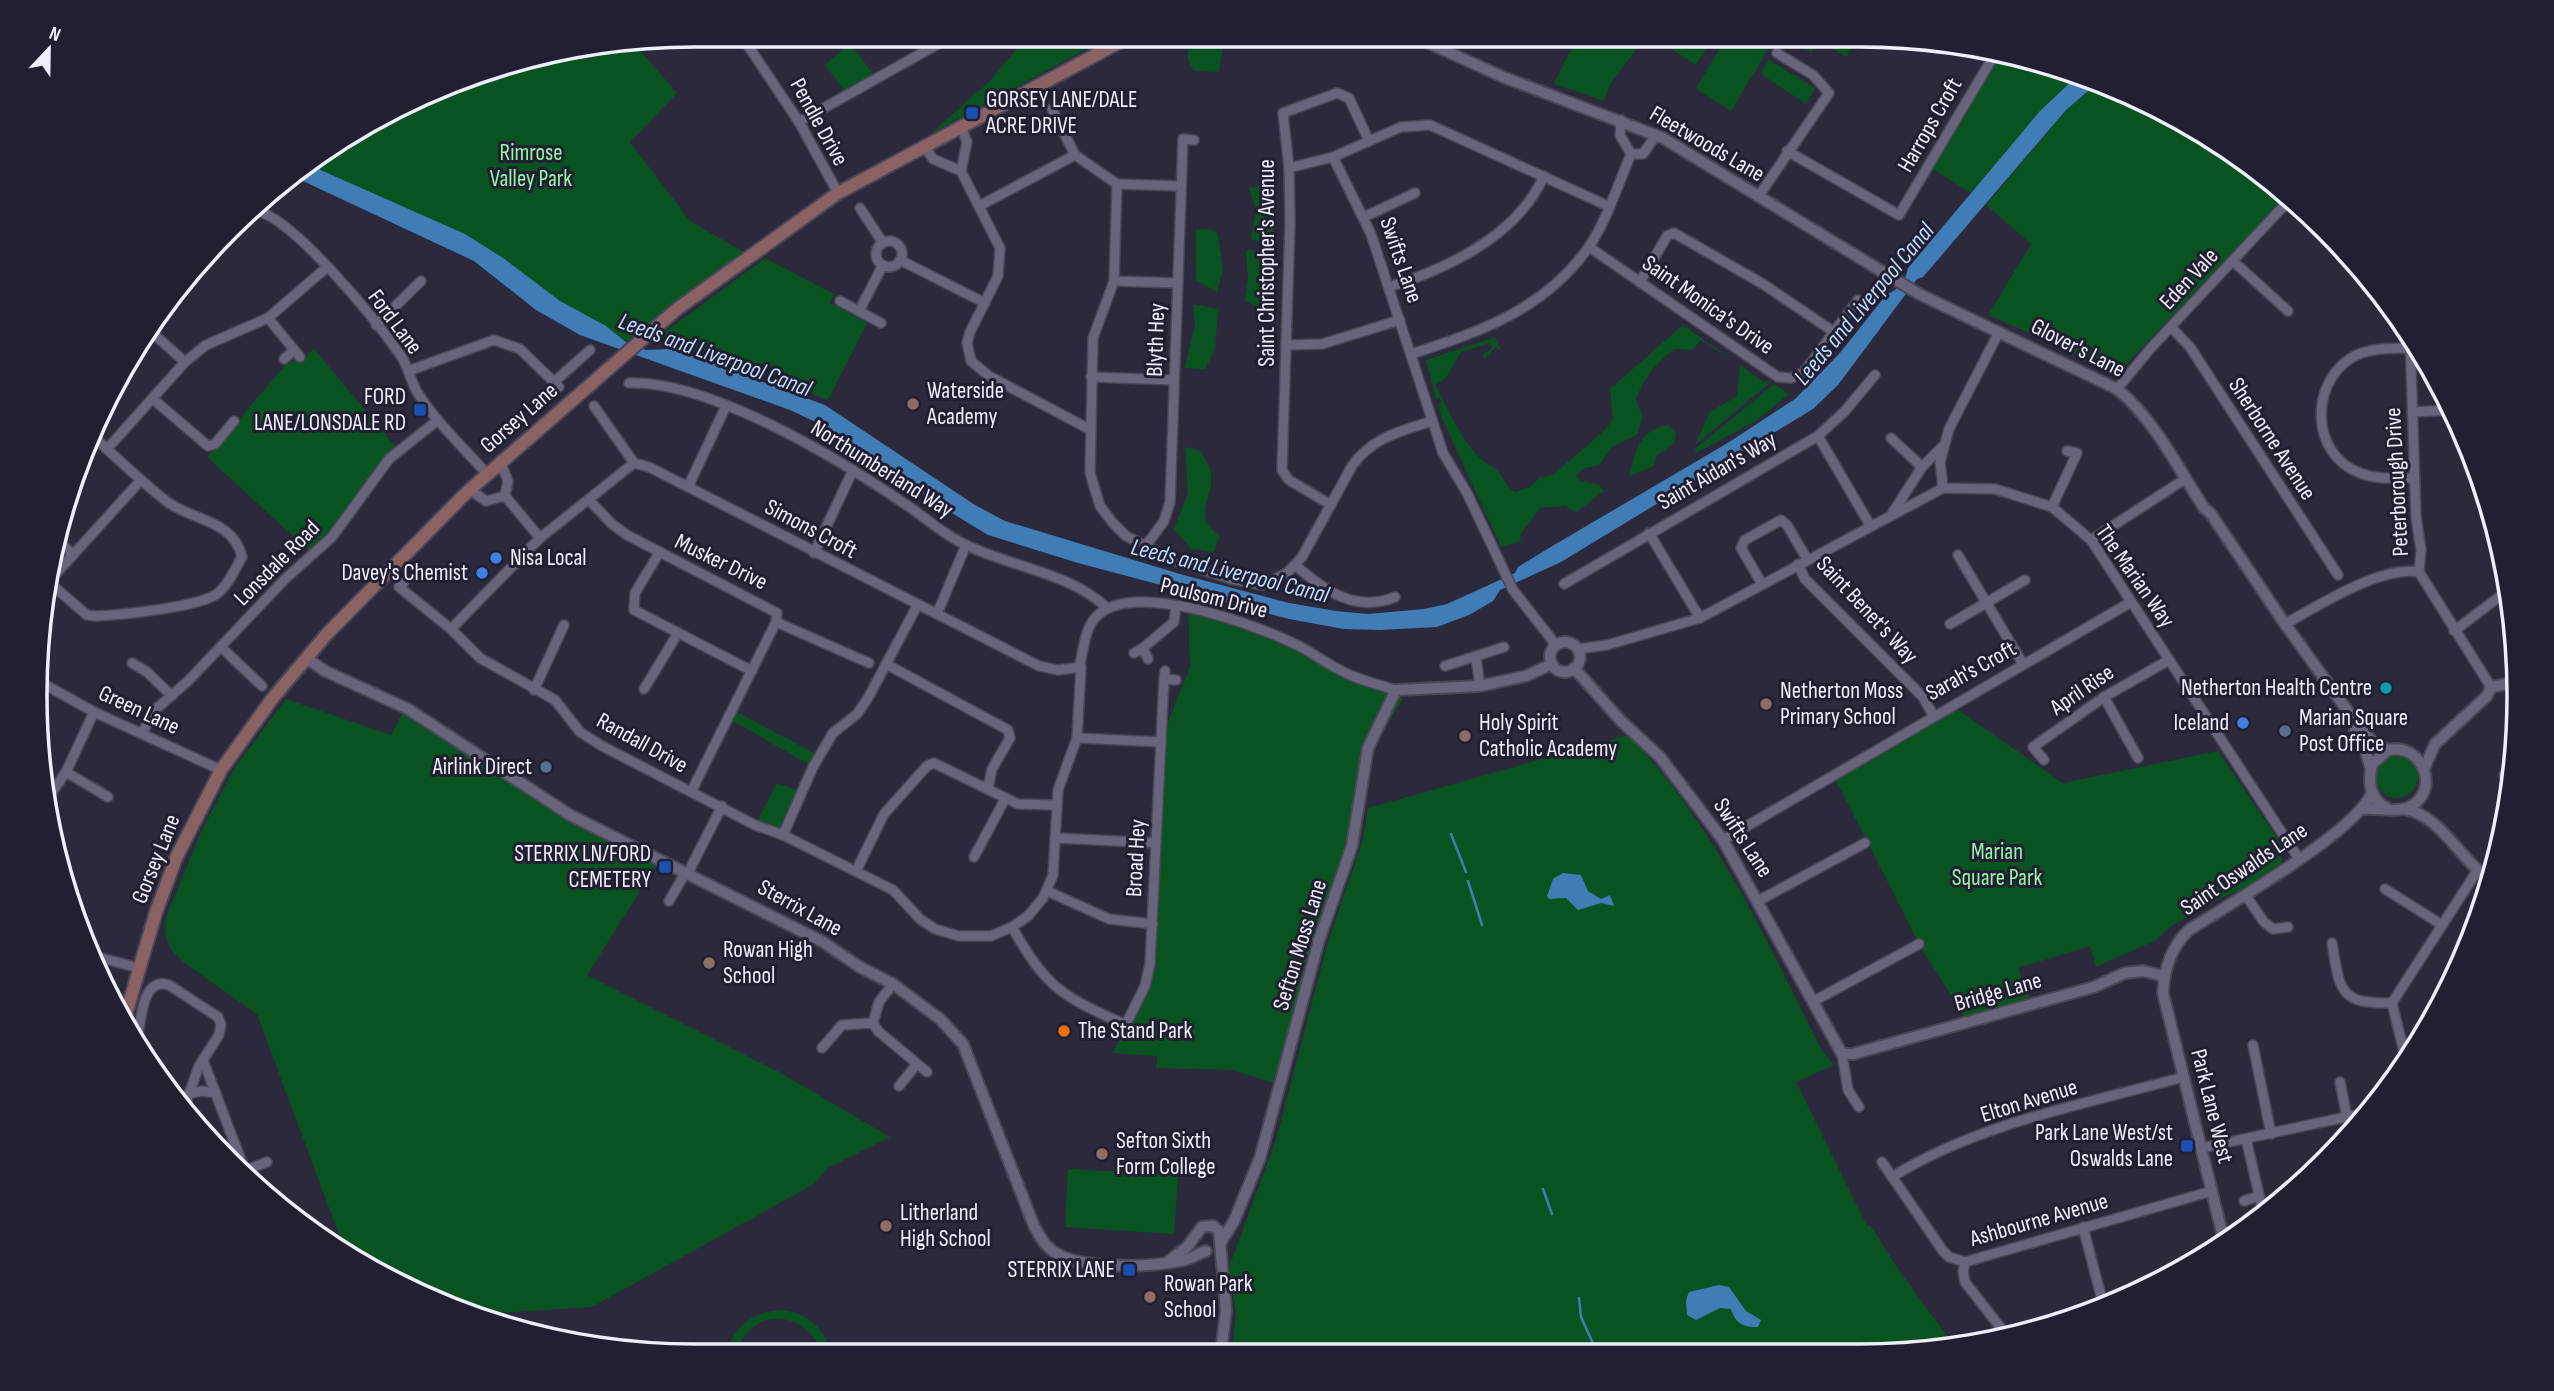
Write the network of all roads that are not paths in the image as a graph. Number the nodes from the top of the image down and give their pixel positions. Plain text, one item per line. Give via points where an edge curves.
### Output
1 (749, 47) edge
2 (933, 47) edge
3 (1110, 47) edge
4 (1438, 47) edge
5 (1442, 49) joint
6 (1777, 53) dead end
7 (1986, 60) edge
8 (1052, 110) dead end
9 (1621, 120) junction
10 (799, 122) junction
11 (961, 127) junction
12 (1656, 135) junction
13 (1194, 140) dead end
14 (1369, 141) junction
15 (925, 146) junction
16 (1787, 151) junction
17 (1630, 154) junction
18 (1075, 155) junction
19 (1333, 157) junction
20 (1289, 168) junction
21 (961, 171) junction
22 (1544, 176) junction
23 (1117, 184) junction
24 (1181, 186) junction
25 (838, 193) junction
26 (1415, 193) dead end
27 (1759, 197) junction
28 (981, 205) junction
29 (1608, 206) junction
30 (2284, 206) edge
31 (860, 208) dead end
32 (262, 214) edge
33 (1364, 217) junction
34 (883, 243) junction
35 (1589, 247) junction
36 (900, 260) junction
37 (2233, 261) junction
38 (883, 265) junction
39 (326, 268) junction
40 (421, 281) dead end
41 (1114, 281) junction
42 (1640, 282) junction
43 (1177, 283) junction
44 (1389, 287) junction
45 (1919, 294) joint
46 (1858, 300) dead end
47 (840, 301) dead end
48 (985, 303) junction
49 (859, 311) junction
50 (2288, 312) dead end
51 (268, 318) junction
52 (1400, 320) junction
53 (881, 323) dead end
54 (376, 325) junction
55 (2171, 327) junction
56 (1834, 332) junction
57 (1999, 332) junction
58 (156, 336) edge
59 (1288, 345) junction
60 (2406, 348) edge
61 (590, 350) dead end
62 (1411, 354) junction
63 (2410, 355) edge
64 (284, 359) dead end
65 (186, 362) junction
66 (408, 371) junction
67 (1875, 375) dead end
68 (1091, 377) junction
69 (1174, 380) junction
70 (629, 383) dead end
71 (2117, 389) junction
72 (153, 399) junction
73 (594, 406) dead end
74 (726, 406) junction
75 (2441, 411) edge
76 (2412, 412) junction
77 (438, 420) junction
78 (234, 421) dead end
79 (1432, 421) junction
80 (1091, 430) junction
81 (1818, 436) junction
82 (1891, 438) dead end
83 (99, 442) edge
84 (1944, 446) junction
85 (107, 449) junction
86 (2067, 451) dead end
87 (500, 461) junction
88 (634, 463) junction
89 (1922, 467) junction
90 (853, 470) junction
91 (487, 474) junction
92 (2414, 478) junction
93 (2185, 479) junction
94 (141, 480) junction
95 (688, 487) junction
96 (1943, 488) junction
97 (469, 489) junction
98 (505, 496) junction
99 (590, 501) junction
100 (1331, 505) junction
101 (2052, 507) junction
102 (1892, 514) junction
103 (2209, 514) junction
104 (1870, 525) junction
105 (1648, 533) junction
106 (540, 538) junction
107 (2091, 540) junction
108 (965, 545) junction
109 (65, 547) edge
110 (1145, 547) junction
111 (659, 553) junction
112 (814, 553) junction
113 (73, 554) junction
114 (1958, 555) dead end
115 (1807, 559) junction
116 (1798, 564) junction
117 (1294, 565) junction
118 (60, 569) edge
119 (2419, 572) junction
120 (2338, 575) dead end
121 (2025, 580) dead end
122 (1564, 584) dead end
123 (1762, 584) junction
124 (399, 587) dead end
125 (57, 589) edge
126 (1395, 597) dead end
127 (2499, 597) edge
128 (1987, 602) junction
129 (2131, 602) junction
130 (917, 606) junction
131 (1176, 606) junction
132 (1107, 608) junction
133 (937, 614) junction
134 (1700, 618) junction
135 (776, 622) junction
136 (1950, 624) dead end
137 (2285, 624) junction
138 (564, 625) dead end
139 (451, 629) junction
140 (2454, 631) junction
141 (678, 632) junction
142 (1556, 645) junction
143 (221, 647) junction
144 (1504, 647) dead end
145 (1578, 649) junction
146 (306, 658) junction
147 (1476, 658) junction
148 (1148, 659) dead end
149 (2169, 660) junction
150 (132, 663) dead end
151 (869, 663) dead end
152 (886, 664) junction
153 (1552, 664) junction
154 (2023, 664) junction
155 (1445, 666) dead end
156 (1081, 667) junction
157 (1574, 668) junction
158 (752, 671) junction
159 (1176, 680) dead end
160 (2506, 684) edge
161 (47, 686) edge
162 (262, 686) dead end
163 (1480, 687) junction
164 (2491, 687) junction
165 (644, 689) dead end
166 (534, 690) junction
167 (1396, 690) junction
168 (172, 696) junction
169 (2104, 697) junction
170 (94, 712) junction
171 (1933, 715) junction
172 (142, 733) junction
173 (1077, 738) junction
174 (1161, 742) junction
175 (2435, 744) junction
176 (2388, 750) junction
177 (2410, 751) junction
178 (2138, 758) dead end
179 (2044, 760) dead end
180 (2424, 769) junction
181 (221, 770) junction
182 (2371, 771) junction
183 (66, 772) junction
184 (988, 788) junction
185 (54, 789) edge
186 (2424, 791) junction
187 (691, 792) junction
188 (2372, 792) junction
189 (108, 797) dead end
190 (1005, 799) junction
191 (1056, 805) junction
192 (722, 806) junction
193 (2387, 808) junction
194 (2364, 809) junction
195 (2404, 809) junction
196 (2430, 820) junction
197 (783, 835) junction
198 (1057, 838) junction
199 (1723, 840) junction
200 (1156, 843) junction
201 (1865, 843) dead end
202 (974, 856) dead end
203 (2299, 859) junction
204 (856, 871) junction
205 (2476, 872) junction
206 (687, 873) junction
207 (2481, 875) edge
208 (2385, 889) dead end
209 (1047, 891) junction
210 (2246, 896) junction
211 (668, 901) dead end
212 (1758, 901) junction
213 (1153, 924) junction
214 (2442, 925) junction
215 (1012, 927) junction
216 (2288, 927) dead end
217 (2332, 943) dead end
218 (1919, 944) dead end
219 (104, 959) edge
220 (139, 968) junction
221 (2164, 976) junction
222 (893, 984) junction
223 (1814, 1001) junction
224 (2392, 1003) junction
225 (128, 1008) edge
226 (873, 1023) junction
227 (139, 1028) edge
228 (2253, 1045) dead end
229 (822, 1048) dead end
230 (2403, 1048) edge
231 (1842, 1054) junction
232 (203, 1060) junction
233 (917, 1064) junction
234 (927, 1072) dead end
235 (2183, 1077) junction
236 (2340, 1082) dead end
237 (899, 1086) dead end
238 (216, 1093) junction
239 (188, 1094) junction
240 (187, 1097) edge
241 (1859, 1107) dead end
242 (2352, 1116) edge
243 (2347, 1117) junction
244 (2271, 1134) junction
245 (2246, 1139) junction
246 (2201, 1148) junction
247 (241, 1157) edge
248 (267, 1162) dead end
249 (1882, 1163) dead end
250 (251, 1167) edge
251 (1892, 1177) junction
252 (2212, 1191) junction
253 (2259, 1196) junction
254 (2244, 1201) dead end
255 (2261, 1204) edge
256 (1237, 1212) junction
257 (1214, 1227) junction
258 (2082, 1227) junction
259 (2222, 1233) edge
260 (1196, 1235) junction
261 (1221, 1242) junction
262 (1206, 1251) junction
263 (1167, 1261) junction
264 (1965, 1262) junction
265 (1221, 1273) junction
266 (2101, 1296) edge
267 (2000, 1328) edge
268 (1223, 1344) edge

1 - 10 street, Pendle Drive
2 - 10 street
3 - 11 main road, Gorsey Lane
4 - 5 street, Fleetwoods Lane
5 - 9 street, Fleetwoods Lane via 1563,101
6 - 16 street via 1813,75 1829,93
7 - 16 street, Harrops Croft via 1899,215
8 - 18 street
9 - 12 street, Fleetwoods Lane
9 - 17 street via 1620,135
10 - 25 street, Pendle Drive
11 - 15 main road, Gorsey Lane
11 - 21 street via 967,142
12 - 17 street via 1643,154
12 - 27 street, Fleetwoods Lane
13 - 24 street, Blyth Hey via 1183,139
14 - 19 street
14 - 20 street, Saint Christopher's Avenue via 1344,94 1287,109 1282,119
14 - 22 street via 1401,127 1430,125
15 - 21 street via 933,159
15 - 25 main road, Gorsey Lane
16 - 27 street
17 - 29 street
18 - 23 street
18 - 28 street
19 - 20 street
19 - 33 street, Swifts Lane
20 - 59 street, Saint Christopher's Avenue
21 - 28 street
22 - 29 street
22 - 44 street via 1527,209 1504,229 1440,268
23 - 24 street
23 - 41 street
24 - 43 street, Blyth Hey
25 - 87 main road, Gorsey Lane via 698,294
26 - 33 street
27 - 45 street, Fleetwoods Lane
28 - 48 street via 1002,256
29 - 35 street
30 - 37 street, Eden Vale
31 - 34 street
32 - 39 street, Ford Lane via 294,232
33 - 44 street, Swifts Lane
34 - 36 street via 898,244
34 - 38 street via 876,252
35 - 42 street, Saint Monica's Drive
35 - 62 street via 1540,298 1495,325
36 - 38 street
36 - 48 street
37 - 50 street
37 - 55 street, Eden Vale
38 - 49 street
39 - 51 street
39 - 54 street, Ford Lane
40 - 54 street
41 - 43 street
41 - 68 street via 1094,331
42 - 56 street, Saint Monica's Drive via 1777,377 1803,373
42 - 56 street via 1667,236 1674,233
43 - 69 street, Blyth Hey
44 - 52 street, Swifts Lane
45 - 57 street, Glover's Lane
46 - 56 street, Saint Monica's Drive
47 - 49 street
48 - 80 street via 968,343 976,368
49 - 53 street
51 - 64 street via 297,353
51 - 65 street via 215,340
52 - 59 street via 1322,344
52 - 62 street, Swifts Lane
54 - 66 street, Ford Lane
55 - 71 street, Eden Vale
55 - 120 street, Sherborne Avenue via 2190,347
57 - 71 street, Glover's Lane
57 - 84 street
58 - 65 street
59 - 100 street, Saint Christopher's Avenue via 1283,474
60 - 92 street via 2379,349 2351,358 2333,375 2321,411 2328,446 2346,466 2370,477
61 - 66 street via 556,385 520,349 494,340
62 - 79 street, Swifts Lane
63 - 76 street, Peterborough Drive
65 - 72 street
66 - 77 street, Ford Lane
67 - 81 street, Saint Aidan's Way
68 - 69 street
68 - 80 street
69 - 110 street, Blyth Hey via 1170,502 1164,521
70 - 74 street, Northumberland Way via 650,382
71 - 93 street, Glover's Lane via 2143,415
72 - 78 street via 208,446
72 - 85 street
73 - 88 street
74 - 90 street, Northumberland Way
74 - 95 street
75 - 76 street
76 - 92 street, Peterborough Drive
77 - 91 street, Ford Lane
77 - 143 street, Lonsdale Road via 389,459 339,529
79 - 100 street via 1371,446 1352,466
79 - 142 street, Swifts Lane via 1443,453 1513,590
80 - 110 street via 1090,473 1100,506 1126,536
81 - 104 street
81 - 105 street, Saint Aidan's Way
82 - 89 street
83 - 85 street
84 - 89 street
84 - 96 street via 1940,462
85 - 94 street
86 - 101 street via 2077,453
87 - 91 main road, Gorsey Lane
87 - 98 street via 508,481
88 - 95 street, Simons Croft
88 - 99 street
89 - 102 street
90 - 108 street, Northumberland Way
90 - 112 street
91 - 97 main road, Gorsey Lane
92 - 119 street, Peterborough Drive
93 - 103 street, Glover's Lane
93 - 107 street
94 - 113 street
94 - 125 street via 169,504 223,528 232,537 242,557 231,578 208,599 96,616 87,615
95 - 112 street, Simons Croft
96 - 101 street, The Marian Way via 1995,489
96 - 102 street, The Marian Way
97 - 98 street via 486,501
97 - 146 main road, Gorsey Lane
98 - 106 street
99 - 106 street
99 - 111 street, Musker Drive via 612,524
100 - 117 street
101 - 107 street, The Marian Way
102 - 104 street, The Marian Way
103 - 137 street, Glover's Lane
103 - 182 street, Glover's Lane via 2273,617 2363,741
104 - 115 street, The Marian Way
105 - 122 street, Saint Aidan's Way
105 - 134 street
106 - 139 street
107 - 129 street, The Marian Way
108 - 132 street, Northumberland Way via 1080,588
108 - 133 street
109 - 113 street
110 - 117 street via 1220,576 1264,585
111 - 135 street, Musker Drive via 772,608 777,612
111 - 141 street via 632,605 638,614
112 - 130 street, Simons Croft
113 - 118 street
114 - 128 street
115 - 116 street, The Marian Way
115 - 123 street via 1781,520 1745,540 1741,548
116 - 123 street, The Marian Way
116 - 171 street, Saint Benet's Way via 1805,579 1923,696
117 - 126 street via 1319,586 1356,602 1378,604
119 - 137 street via 2405,571 2363,584
119 - 140 street, Peterborough Drive
121 - 128 street
123 - 134 street, The Marian Way
124 - 139 street, Randall Drive
127 - 140 street
128 - 136 street
128 - 154 street
129 - 149 street, The Marian Way
129 - 154 street, Sarah's Croft
130 - 133 street, Simons Croft
130 - 152 street
131 - 132 street, Poulsom Drive via 1136,602
131 - 148 street via 1174,622 1139,650
131 - 167 street, Poulsom Drive via 1251,625 1353,677
132 - 156 street via 1090,627
133 - 156 street, Simons Croft via 1039,666 1058,670
134 - 145 street, The Marian Way
135 - 151 street
135 - 158 street, Musker Drive
137 - 176 street, Glover's Lane via 2360,728
138 - 166 street
139 - 166 street, Randall Drive via 480,658
140 - 164 street, Peterborough Drive
141 - 158 street
141 - 165 street
142 - 145 street via 1566,642
142 - 153 street
143 - 162 street
143 - 168 street, Lonsdale Road
144 - 147 street
145 - 157 street via 1580,657
146 - 181 main road, Gorsey Lane
146 - 206 street, Sterrix Lane via 408,709 570,815
147 - 155 street
147 - 163 street
149 - 169 street, April Rise
149 - 203 street, The Marian Way
150 - 168 street
152 - 184 street via 1008,730 1010,738 992,769
152 - 197 street via 857,714 832,733
153 - 157 street via 1562,671
153 - 163 street, Poulsom Drive via 1526,676
154 - 171 street, Sarah's Croft
156 - 173 street
157 - 199 street, Swifts Lane via 1660,757
158 - 187 street, Musker Drive
159 - 174 street, Broad Hey via 1164,675
160 - 164 street
161 - 170 street, Green Lane
163 - 167 street, Poulsom Drive
164 - 175 street
166 - 187 street, Randall Drive via 555,700 580,732
167 - 256 street, Sefton Moss Lane via 1368,748 1352,846 1319,940 1260,1158
168 - 172 street, Lonsdale Road via 155,710
169 - 178 street
169 - 179 street, April Rise via 2033,747
170 - 172 street, Green Lane
170 - 183 street
171 - 199 street, Sarah's Croft
172 - 181 street, Green Lane
173 - 174 street
173 - 191 street
174 - 200 street, Broad Hey
175 - 177 street
175 - 180 street
176 - 177 street
176 - 182 street via 2377,757
177 - 180 street
180 - 186 street
181 - 220 main road, Gorsey Lane via 177,856
182 - 188 street
183 - 185 street
183 - 189 street
184 - 190 street
184 - 204 street via 941,765 927,766 884,814
186 - 195 street
186 - 196 street
187 - 192 street, Randall Drive
188 - 193 street
188 - 194 street, Saint Oswalds Lane
190 - 191 street via 1037,807
190 - 202 street
191 - 198 street
192 - 197 street
192 - 206 street
193 - 194 street
193 - 195 street
194 - 203 street, Saint Oswalds Lane
195 - 196 street
196 - 205 street
197 - 204 street
198 - 200 street
198 - 209 street
199 - 212 street, Swifts Lane
200 - 213 street, Broad Hey
201 - 212 street
203 - 210 street, Saint Oswalds Lane
204 - 215 street via 893,890 920,919 946,933 981,937
205 - 207 street
205 - 214 street
206 - 211 street
206 - 222 street, Sterrix Lane via 763,909
208 - 214 street
209 - 213 street via 1109,919
209 - 215 street
210 - 216 street via 2273,929
210 - 221 street, Saint Oswalds Lane via 2176,942
212 - 223 street, Swifts Lane
213 - 215 street, Broad Hey via 1148,976 1124,1028 1048,982
214 - 224 street
217 - 224 street via 2337,973 2352,998 2363,1004
218 - 223 street
219 - 220 street
220 - 225 main road, Gorsey Lane
221 - 231 street, Bridge Lane via 2125,973 2018,1009
221 - 235 street, Park Lane West via 2163,993
222 - 226 street via 879,1002
222 - 263 street, Sterrix Lane via 940,1019 963,1044 1044,1244 1056,1253 1093,1263
223 - 231 street, Swifts Lane
224 - 230 street
226 - 229 street via 842,1025
226 - 233 street
227 - 232 street via 147,993 157,984 169,985 218,1017 221,1028
228 - 244 street
231 - 241 street via 1848,1090
232 - 238 street
232 - 239 street
233 - 234 street
233 - 237 street
235 - 246 street, Park Lane West
235 - 251 street, Elton Avenue via 1931,1153
236 - 243 street
238 - 239 street
238 - 247 street
239 - 240 street
242 - 243 street
243 - 244 street
244 - 245 street
245 - 246 street
245 - 253 street
246 - 252 street, Park Lane West
248 - 250 street
249 - 251 street, Ashbourne Avenue
251 - 264 street, Ashbourne Avenue via 1943,1251
252 - 258 street, Ashbourne Avenue
252 - 259 street, Park Lane West
253 - 254 street
253 - 255 street
256 - 257 street
256 - 261 street, Sefton Moss Lane
257 - 260 street via 1202,1227
257 - 261 street
258 - 264 street, Ashbourne Avenue
258 - 266 street
260 - 262 street
260 - 263 street
261 - 262 street
261 - 265 street
262 - 263 street, Sterrix Lane via 1179,1262
262 - 265 street
264 - 267 street via 1965,1282
265 - 268 street via 1226,1310

